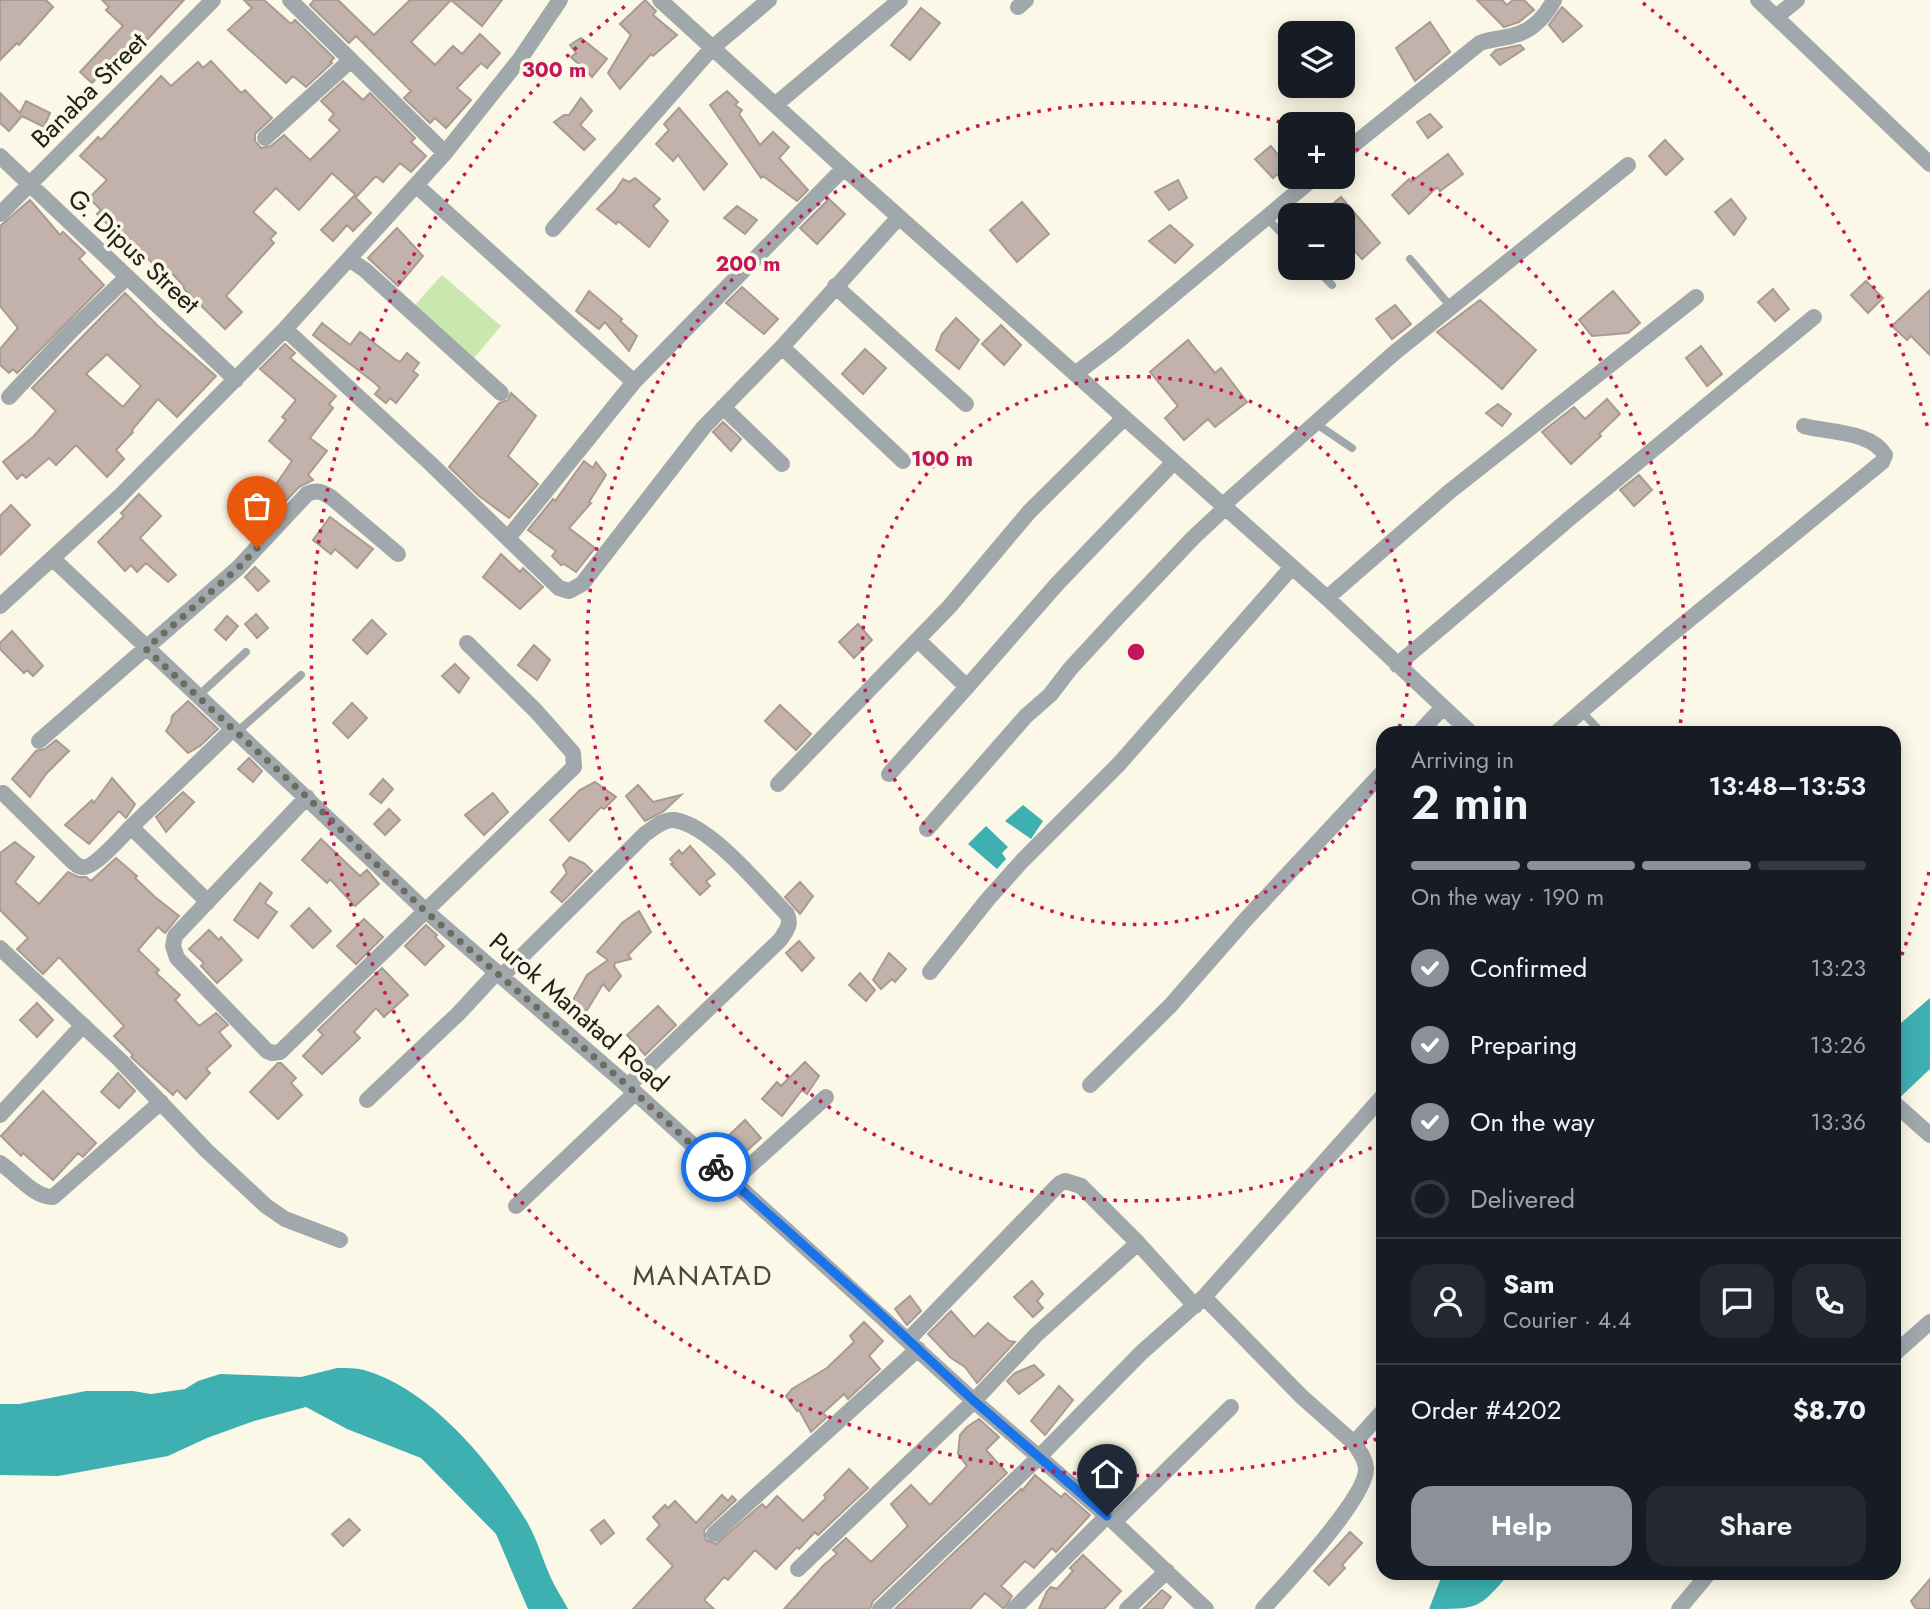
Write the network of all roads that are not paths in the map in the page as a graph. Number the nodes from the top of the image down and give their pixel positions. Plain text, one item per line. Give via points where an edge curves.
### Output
1 (213, 0) edge
2 (290, 0) edge
3 (560, 0) edge
4 (660, 0) edge
5 (768, 0) edge
6 (900, 0) edge
7 (1554, 0) edge
8 (1758, 0) edge
9 (1797, 0) edge
10 (1776, 17) junction
11 (712, 48) junction
12 (351, 61) junction
13 (775, 105) junction
14 (265, 138) dead end
15 (1930, 141) edge
16 (1355, 144) edge
17 (1918, 152) junction
18 (445, 153) junction
19 (0, 156) edge
20 (1930, 164) edge
21 (1628, 165) dead end
22 (844, 168) junction
23 (29, 185) junction
24 (417, 186) junction
25 (1301, 189) edge
26 (0, 214) edge
27 (899, 217) junction
28 (1266, 218) junction
29 (553, 229) dead end
30 (1278, 230) edge
31 (349, 259) junction
32 (1410, 259) dead end
33 (127, 277) junction
34 (1327, 280) edge
35 (1332, 285) dead end
36 (835, 286) junction
37 (1696, 297) dead end
38 (1452, 308) junction
39 (1814, 317) dead end
40 (285, 330) junction
41 (782, 347) junction
42 (1075, 374) junction
43 (236, 380) junction
44 (634, 382) junction
45 (502, 393) dead end
46 (9, 397) dead end
47 (966, 404) dead end
48 (723, 408) junction
49 (1124, 418) junction
50 (1314, 423) junction
51 (1804, 426) dead end
52 (1352, 448) dead end
53 (904, 461) dead end
54 (1173, 463) junction
55 (782, 464) dead end
56 (1223, 507) junction
57 (508, 538) junction
58 (398, 554) dead end
59 (52, 558) junction
60 (1292, 568) junction
61 (1327, 598) junction
62 (2, 600) edge
63 (918, 640) junction
64 (467, 643) dead end
65 (146, 649) junction
66 (246, 652) dead end
67 (1397, 665) junction
68 (301, 675) dead end
69 (967, 687) junction
70 (198, 696) junction
71 (1443, 707) junction
72 (1581, 711) junction
73 (1425, 726) edge
74 (1463, 726) edge
75 (1564, 726) edge
76 (1595, 726) edge
77 (235, 731) junction
78 (39, 741) dead end
79 (889, 774) dead end
80 (1376, 780) edge
81 (778, 784) dead end
82 (3, 793) dead end
83 (307, 797) junction
84 (131, 827) junction
85 (928, 830) dead end
86 (208, 902) junction
87 (426, 912) junction
88 (3, 956) edge
89 (930, 972) dead end
90 (499, 974) junction
91 (83, 1025) junction
92 (1090, 1085) dead end
93 (631, 1089) junction
94 (826, 1097) dead end
95 (367, 1100) dead end
96 (161, 1102) junction
97 (1376, 1104) edge
98 (1901, 1109) edge
99 (0, 1115) edge
100 (1930, 1135) edge
101 (0, 1163) edge
102 (732, 1182) junction
103 (516, 1206) dead end
104 (340, 1240) dead end
105 (1138, 1243) junction
106 (1200, 1301) junction
107 (1930, 1322) edge
108 (913, 1345) junction
109 (1901, 1348) edge
110 (974, 1401) junction
111 (1231, 1407) dead end
112 (1376, 1419) edge
113 (1354, 1443) junction
114 (1040, 1456) junction
115 (1110, 1519) junction
116 (715, 1534) dead end
117 (798, 1569) dead end
118 (1167, 1571) junction
119 (1703, 1580) edge
120 (880, 1609) edge
121 (1014, 1609) edge
122 (1127, 1609) edge
123 (1206, 1609) edge
124 (1262, 1609) edge
125 (1679, 1609) edge

1 - 23 street, Banaba Street
2 - 12 street
3 - 18 street
4 - 11 street
5 - 11 street
6 - 13 street
7 - 16 street via 1547,14 1528,29 1480,44
8 - 10 street
9 - 10 street
10 - 17 street
11 - 13 street
11 - 29 street
12 - 14 street
12 - 18 street
13 - 22 street
15 - 17 street
17 - 20 street
18 - 24 street
19 - 23 street, G. Dipus Street
21 - 38 street
22 - 27 street
22 - 44 street
23 - 26 street, Banaba Street
23 - 33 street, G. Dipus Street
24 - 31 street
24 - 44 street
25 - 28 street
27 - 36 street
27 - 42 street
28 - 30 lane
28 - 42 street
31 - 40 street
31 - 45 street
32 - 38 lane
33 - 43 street, G. Dipus Street
33 - 46 street
34 - 35 lane
36 - 41 street
36 - 47 street
37 - 61 street via 1449,492
38 - 50 street
39 - 67 street
40 - 43 street
40 - 57 street
41 - 48 street
41 - 53 street
42 - 49 street
43 - 59 street
44 - 57 street
48 - 55 street
48 - 57 street via 576,589 559,588
49 - 54 street
49 - 63 street via 1029,512
50 - 52 lane
50 - 56 street
51 - 72 street via 1873,441 1885,454 1882,463
54 - 56 street
54 - 69 street
56 - 60 street
56 - 85 street via 1026,716
58 - 65 street via 332,498 314,491 238,568
59 - 62 street
59 - 65 street, Purok Manatad Road
60 - 61 street
60 - 89 street via 1119,764 988,899
61 - 67 street
63 - 69 street
63 - 81 street
64 - 87 street via 573,753 574,767
65 - 70 street, Purok Manatad Road
65 - 78 street
66 - 70 lane
67 - 71 street
68 - 77 lane
69 - 79 street
70 - 77 street, Purok Manatad Road
71 - 73 street
71 - 74 street
72 - 75 street
72 - 76 lane
77 - 83 street, Purok Manatad Road
77 - 84 street
80 - 92 street via 1170,1006
82 - 84 street via 81,867 98,860
83 - 86 street
83 - 87 street, Purok Manatad Road
84 - 86 street
86 - 87 street via 175,936 177,958 272,1053 280,1052
87 - 90 street, Purok Manatad Road
88 - 91 street
90 - 93 street, Purok Manatad Road
90 - 93 street via 661,822 673,820 713,839 787,914 789,927
90 - 95 street
91 - 96 street
91 - 99 street
93 - 102 street, Purok Manatad Road
93 - 103 street
94 - 102 street
96 - 101 street via 53,1197 38,1194
96 - 104 street via 266,1206 285,1219
97 - 106 street
98 - 100 street
102 - 108 street, Purok Manatad Road
105 - 106 street
105 - 108 street via 1081,1186 1065,1181 1002,1242
105 - 110 street via 1036,1335
106 - 113 street
106 - 114 street via 1141,1353
107 - 109 street
108 - 110 street, Purok Manatad Road
108 - 116 street
110 - 114 street, Purok Manatad Road
110 - 117 street
111 - 115 street
112 - 113 street
113 - 124 street via 1366,1469 1363,1483 1335,1524
114 - 115 street, Purok Manatad Road
114 - 120 street
115 - 118 street, Purok Manatad Road
115 - 121 street
118 - 122 street
118 - 123 street, Purok Manatad Road
119 - 125 street

